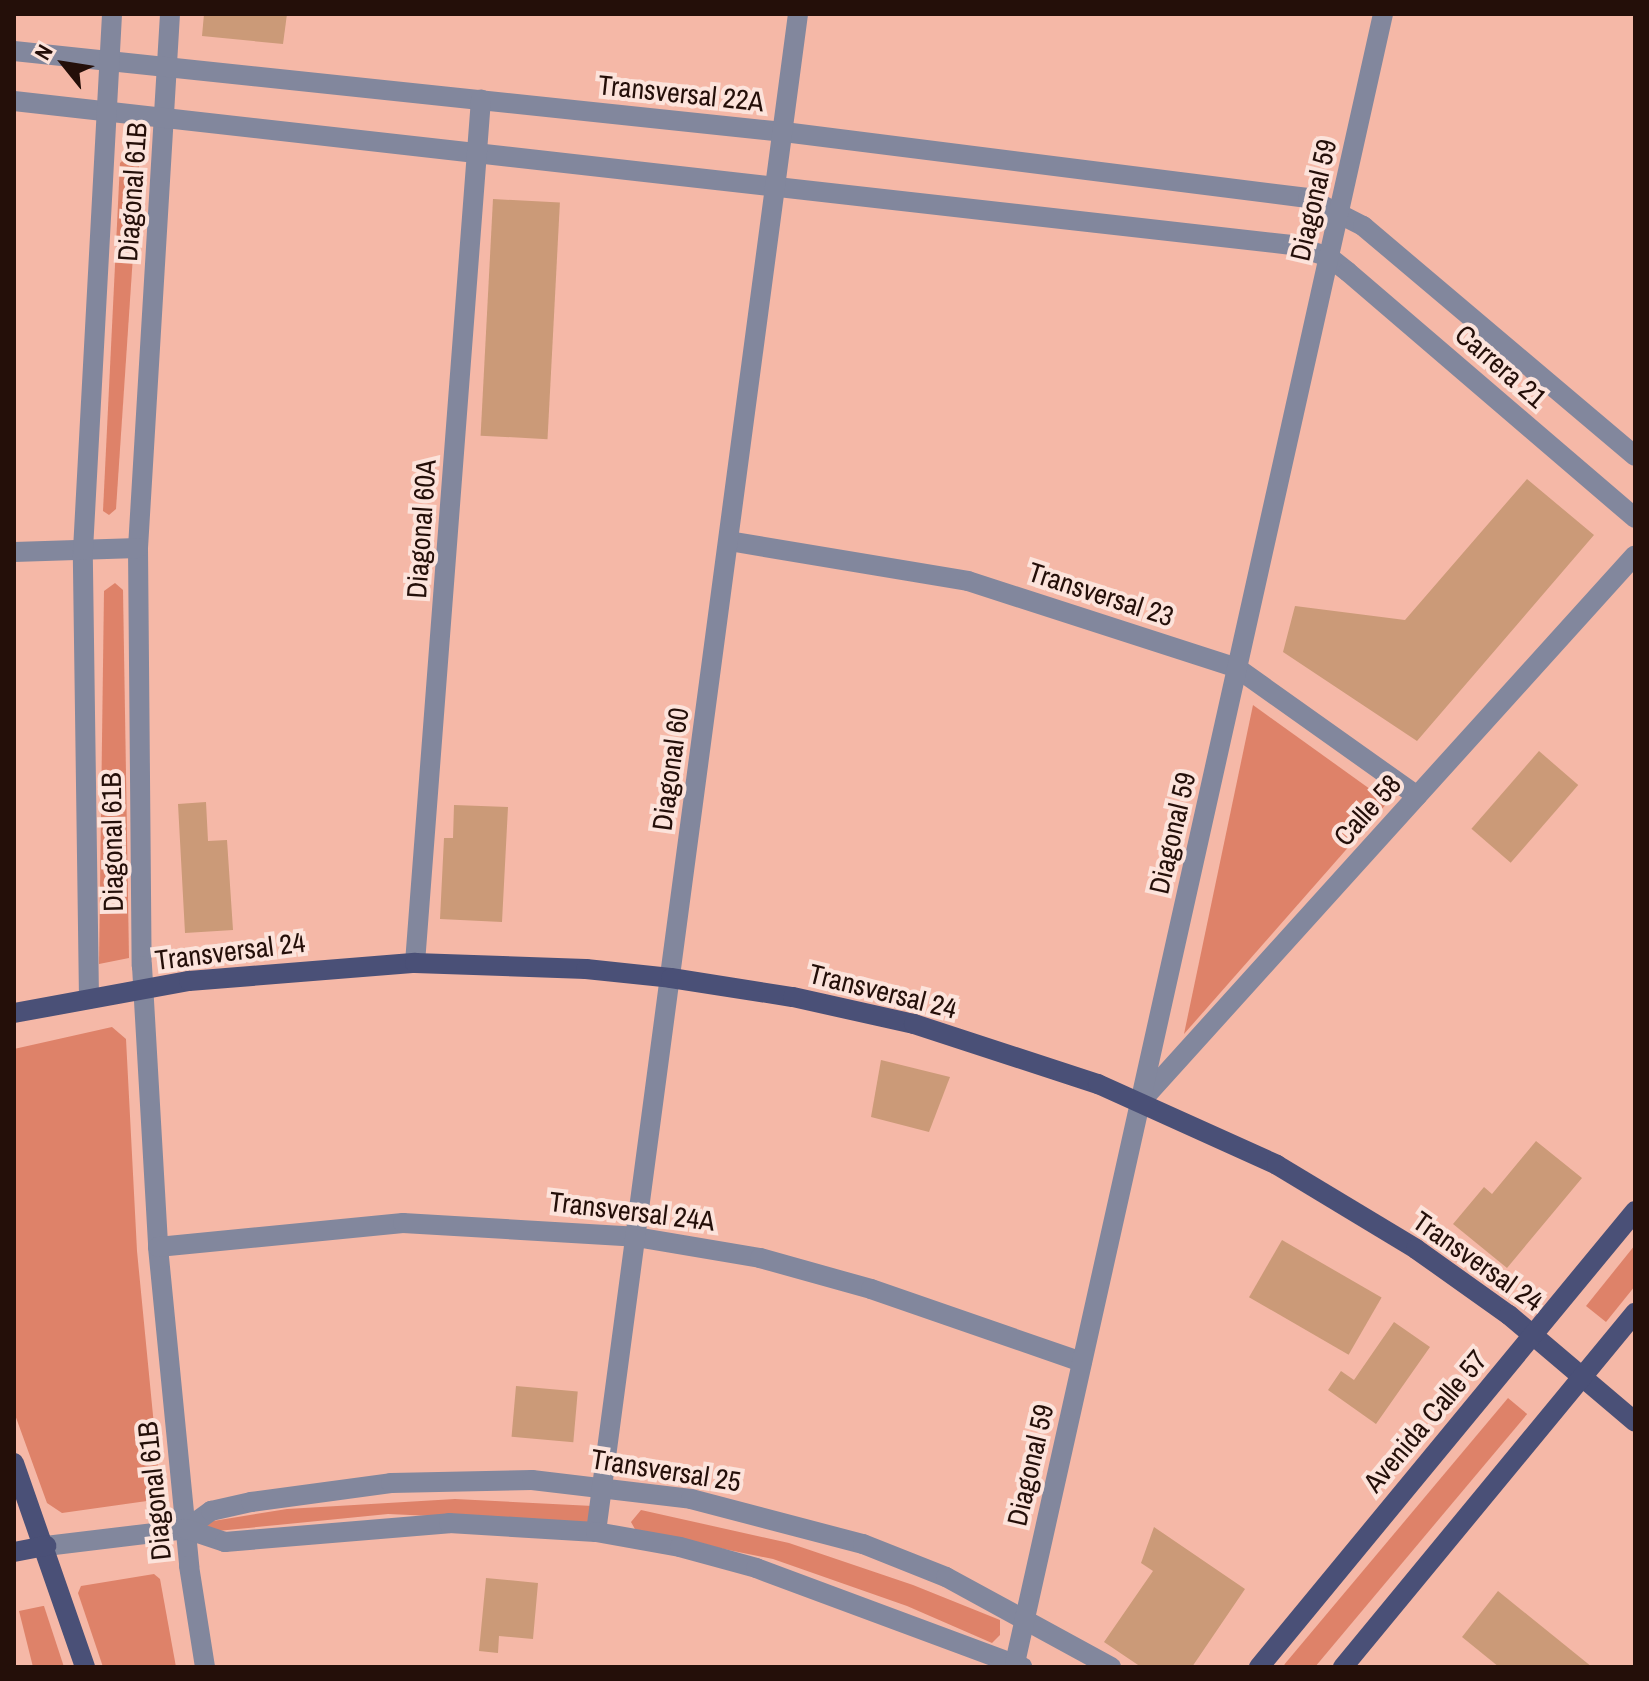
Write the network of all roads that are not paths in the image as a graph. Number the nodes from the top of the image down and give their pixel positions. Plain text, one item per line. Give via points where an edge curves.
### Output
1 (112, 14) edge
2 (170, 14) edge
3 (798, 14) edge
4 (1383, 14) edge
5 (14, 51) edge
6 (109, 61) junction
7 (167, 67) junction
8 (481, 100) junction
9 (14, 101) edge
10 (106, 110) junction
11 (166, 115) junction
12 (784, 132) junction
13 (478, 153) junction
14 (777, 188) junction
15 (1339, 210) junction
16 (1329, 257) junction
17 (1635, 456) edge
18 (1635, 518) edge
19 (729, 541) junction
20 (138, 548) junction
21 (83, 550) junction
22 (14, 552) edge
23 (1635, 555) edge
24 (1237, 668) junction
25 (1417, 796) junction
26 (415, 963) junction
27 (671, 978) junction
28 (143, 990) junction
29 (89, 999) junction
30 (14, 1013) edge
31 (1140, 1102) junction
32 (1635, 1211) edge
33 (636, 1237) junction
34 (158, 1247) junction
35 (1635, 1313) edge
36 (1533, 1334) junction
37 (1082, 1362) junction
38 (1583, 1375) junction
39 (1635, 1422) edge
40 (14, 1463) edge
41 (603, 1486) junction
42 (186, 1529) junction
43 (596, 1532) junction
44 (46, 1546) junction
45 (14, 1552) edge
46 (1026, 1616) junction
47 (1018, 1665) edge
48 (85, 1667) edge
49 (205, 1667) edge
50 (1111, 1667) edge
51 (1259, 1667) edge
52 (1343, 1667) edge

1 - 6 street, Diagonal 61B
2 - 7 street, Diagonal 61B
3 - 12 street, Diagonal 60
4 - 15 street, Diagonal 59
5 - 6 street, Transversal 22A
6 - 7 street, Transversal 22A
6 - 10 street, Diagonal 61B
7 - 8 street, Transversal 22A
7 - 11 street, Diagonal 61B
8 - 12 street, Transversal 22A
8 - 13 street, Diagonal 60A
9 - 10 street
10 - 11 street
10 - 21 street, Diagonal 61B
11 - 13 street
11 - 20 street, Diagonal 61B
12 - 14 street, Diagonal 60
12 - 15 street, Transversal 22A via 1275,191
13 - 14 street
13 - 26 street, Diagonal 60A
14 - 16 street via 1261,239
14 - 19 street, Diagonal 60
15 - 16 street, Diagonal 59
15 - 17 street, Carrera 21
16 - 18 street, Carrera 21
16 - 24 street, Diagonal 59
19 - 24 street, Transversal 23 via 968,581
19 - 27 street, Diagonal 60
20 - 21 street
20 - 28 street, Diagonal 61B
21 - 22 street
21 - 29 street, Diagonal 61B
23 - 25 street, Calle 58
24 - 25 street, Transversal 23
24 - 31 street, Diagonal 59
25 - 31 street, Calle 58
26 - 27 main road, Transversal 24 via 586,969
26 - 28 main road, Transversal 24 via 276,971
27 - 31 main road, Transversal 24 via 793,997 914,1024 1032,1060
27 - 33 street, Diagonal 60
28 - 29 main road, Transversal 24
28 - 34 street, Diagonal 61B
29 - 30 main road, Transversal 24
31 - 36 main road, Transversal 24 via 1214,1133 1348,1206
31 - 37 street, Diagonal 59
32 - 36 main road, Avenida Calle 57
33 - 34 street, Transversal 24A via 403,1223
33 - 37 street, Transversal 24A via 774,1262
33 - 41 street, Diagonal 60
34 - 42 street, Diagonal 61B
35 - 38 main road
36 - 38 main road, Transversal 24
36 - 51 main road, Avenida Calle 57
37 - 46 street, Diagonal 59
38 - 39 main road, Transversal 24
38 - 52 main road
40 - 44 main road
41 - 42 street, Transversal 25 via 462,1479 363,1485 211,1511
41 - 43 street, Diagonal 60
41 - 46 street, Transversal 25 via 749,1511 863,1544
42 - 43 street, Transversal 25 via 225,1542 449,1523
42 - 44 street, Transversal 25
42 - 49 street, Diagonal 61B
43 - 47 street, Transversal 25 via 756,1568
44 - 45 main road
44 - 48 main road
46 - 47 street, Diagonal 59
46 - 50 street, Transversal 25

